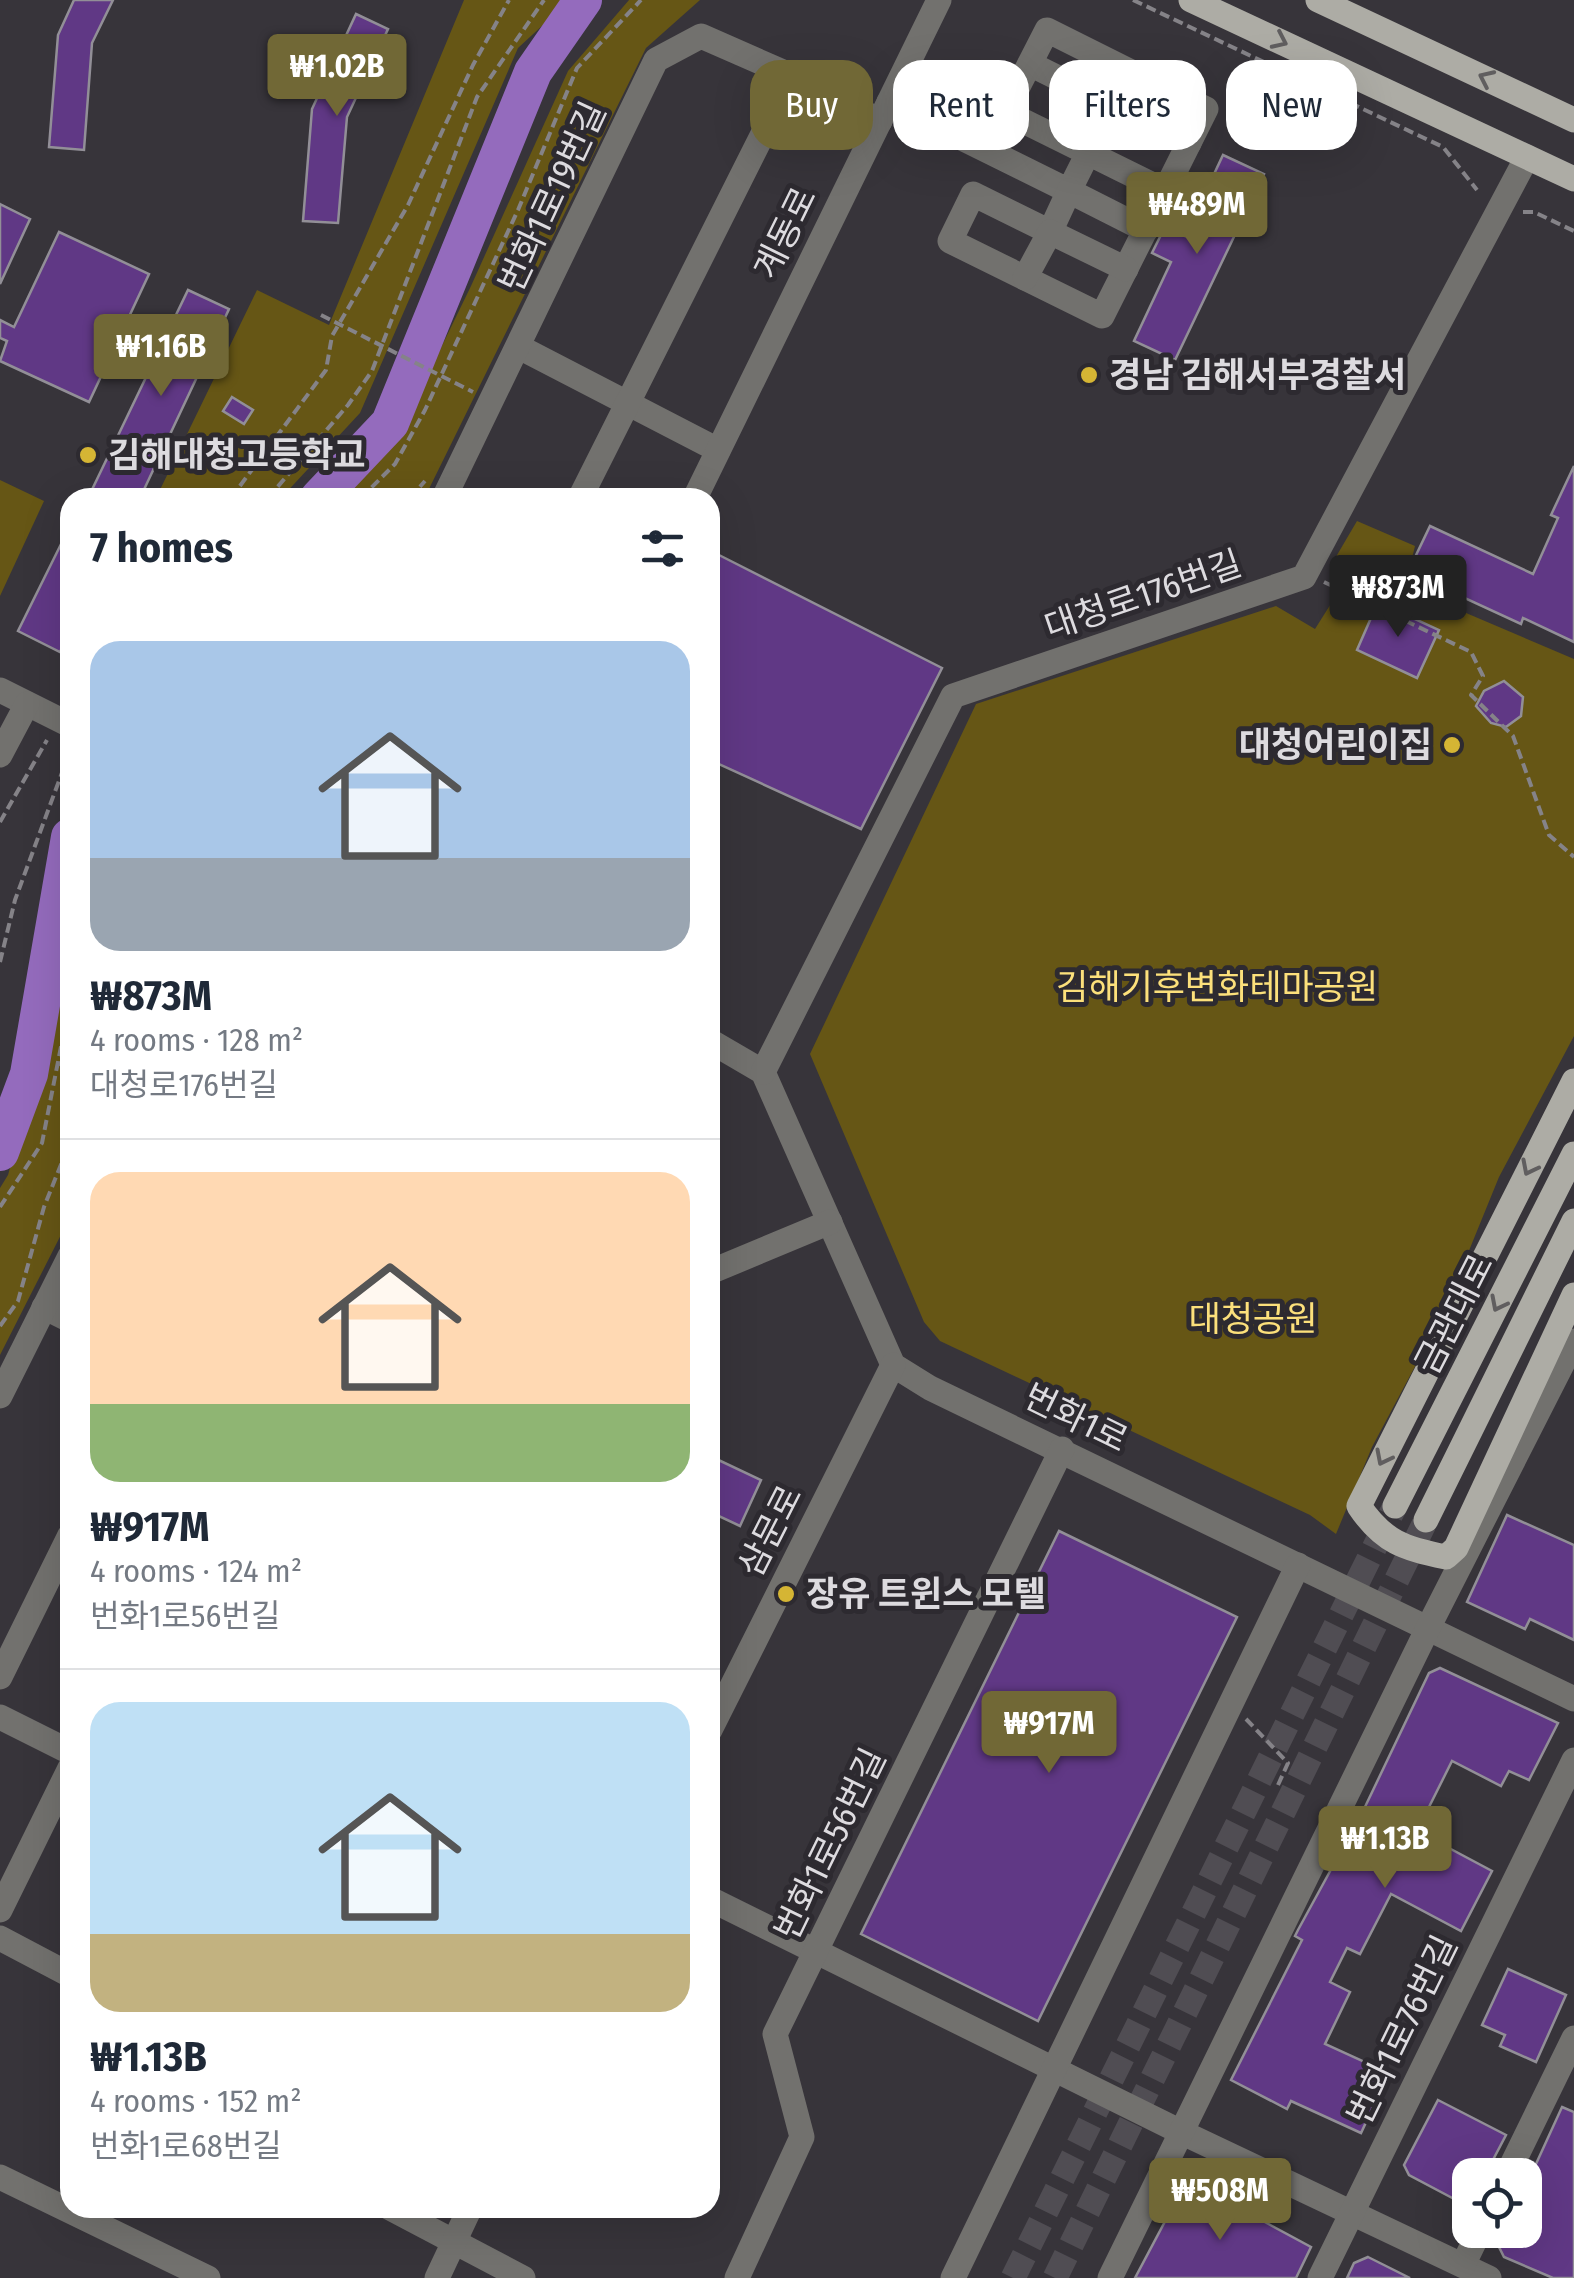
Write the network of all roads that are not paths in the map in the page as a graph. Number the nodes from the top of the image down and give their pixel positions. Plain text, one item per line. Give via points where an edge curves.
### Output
1 (939, 0) edge
2 (1192, 0) edge
3 (1318, 0) edge
4 (756, 60) edge
5 (1107, 60) edge
6 (1030, 64) junction
7 (1049, 74) edge
8 (873, 108) edge
9 (884, 112) junction
10 (1570, 117) edge
11 (755, 150) edge
12 (1090, 150) edge
13 (1185, 150) edge
14 (1089, 153) junction
15 (1537, 162) junction
16 (1574, 181) edge
17 (1069, 191) junction
18 (1165, 191) junction
19 (1146, 230) junction
20 (1050, 232) junction
21 (1126, 269) junction
22 (1026, 278) junction
23 (519, 347) junction
24 (627, 404) junction
25 (718, 450) junction
26 (449, 488) edge
27 (585, 488) edge
28 (700, 488) edge
29 (0, 690) edge
30 (32, 706) junction
31 (60, 729) edge
32 (0, 756) edge
33 (720, 1048) edge
34 (763, 1072) junction
35 (1574, 1081) edge
36 (1574, 1154) edge
37 (1574, 1221) edge
38 (830, 1222) junction
39 (720, 1268) edge
40 (60, 1276) edge
41 (1574, 1295) edge
42 (44, 1307) junction
43 (60, 1315) edge
44 (1574, 1341) edge
45 (893, 1364) junction
46 (0, 1396) edge
47 (1062, 1450) junction
48 (1396, 1506) tunnel mouth
49 (1426, 1520) tunnel mouth
50 (60, 1555) edge
51 (1298, 1565) junction
52 (1428, 1628) junction
53 (0, 1676) edge
54 (1574, 1700) edge
55 (720, 1710) edge
56 (0, 1717) edge
57 (60, 1747) edge
58 (1574, 1760) edge
59 (60, 1788) edge
60 (720, 1904) edge
61 (0, 1910) edge
62 (0, 1938) edge
63 (816, 1952) junction
64 (60, 1969) edge
65 (1574, 2038) edge
66 (1055, 2068) junction
67 (1182, 2132) junction
68 (1515, 2158) edge
69 (0, 2177) edge
70 (60, 2206) edge
71 (1351, 2214) junction
72 (84, 2218) edge
73 (409, 2218) edge
74 (465, 2218) edge
75 (453, 2242) junction
76 (1471, 2248) edge
77 (1462, 2265) junction
78 (208, 2278) edge
79 (437, 2278) edge
80 (523, 2278) edge
81 (737, 2278) edge
82 (953, 2278) edge
83 (1110, 2278) edge
84 (1320, 2278) edge
85 (1489, 2278) edge

1 - 9 street, 계동로
2 -> 15 main road
10 -> 3 main road
4 - 23 street, 번화1로19번길 via 701,36 656,60
5 - 6 street via 1047,30
6 - 7 street
6 - 14 street via 1006,112
8 - 9 street
9 - 17 street
9 - 25 street, 계동로
11 - 24 street
12 - 14 street
13 - 18 street
14 - 17 street
14 - 18 street
15 - 16 main road
15 - 34 street, 대청로176번길 via 1304,577 953,696
17 - 19 street
17 - 20 street
18 - 19 street
19 - 21 street
20 - 21 street
20 - 22 street
20 - 22 street via 973,194 950,241
21 - 22 street via 1102,316
23 - 24 street
23 - 26 street, 번화1로19번길
24 - 25 street
24 - 27 street
25 - 28 street, 계동로
29 - 30 street
30 - 31 street
30 - 32 street
33 - 34 street
34 - 38 street
35 -> 41 main road via 1359,1506 1392,1542 1446,1557 1456,1548
36 -> 48 main road, 금관대로
37 - 49 main road, 금관대로
38 - 39 street
38 - 45 street
40 - 42 street
42 - 43 street
42 - 46 street
44 - 52 street
45 - 47 street, 번화1로
45 - 55 street, 삼문로
47 - 51 street, 번화1로
47 - 63 street, 번화1로56번길
50 - 53 street
51 - 52 street, 번화1로
51 - 66 street
52 - 54 street, 번화1로
52 - 67 street
56 - 57 street
58 - 71 street, 번화1로76번길
59 - 61 street
60 - 63 street
62 - 64 street
63 - 66 street
63 - 81 street, 번화1로56번길 via 775,2034 802,2137
65 - 68 street
66 - 67 street
66 - 82 street
67 - 71 street
67 - 83 street
69 - 70 street
71 - 77 street
71 - 84 street, 번화1로76번길
72 - 78 street
73 - 75 street
74 - 75 street
75 - 79 street
75 - 80 street
76 - 77 street
77 - 85 street

